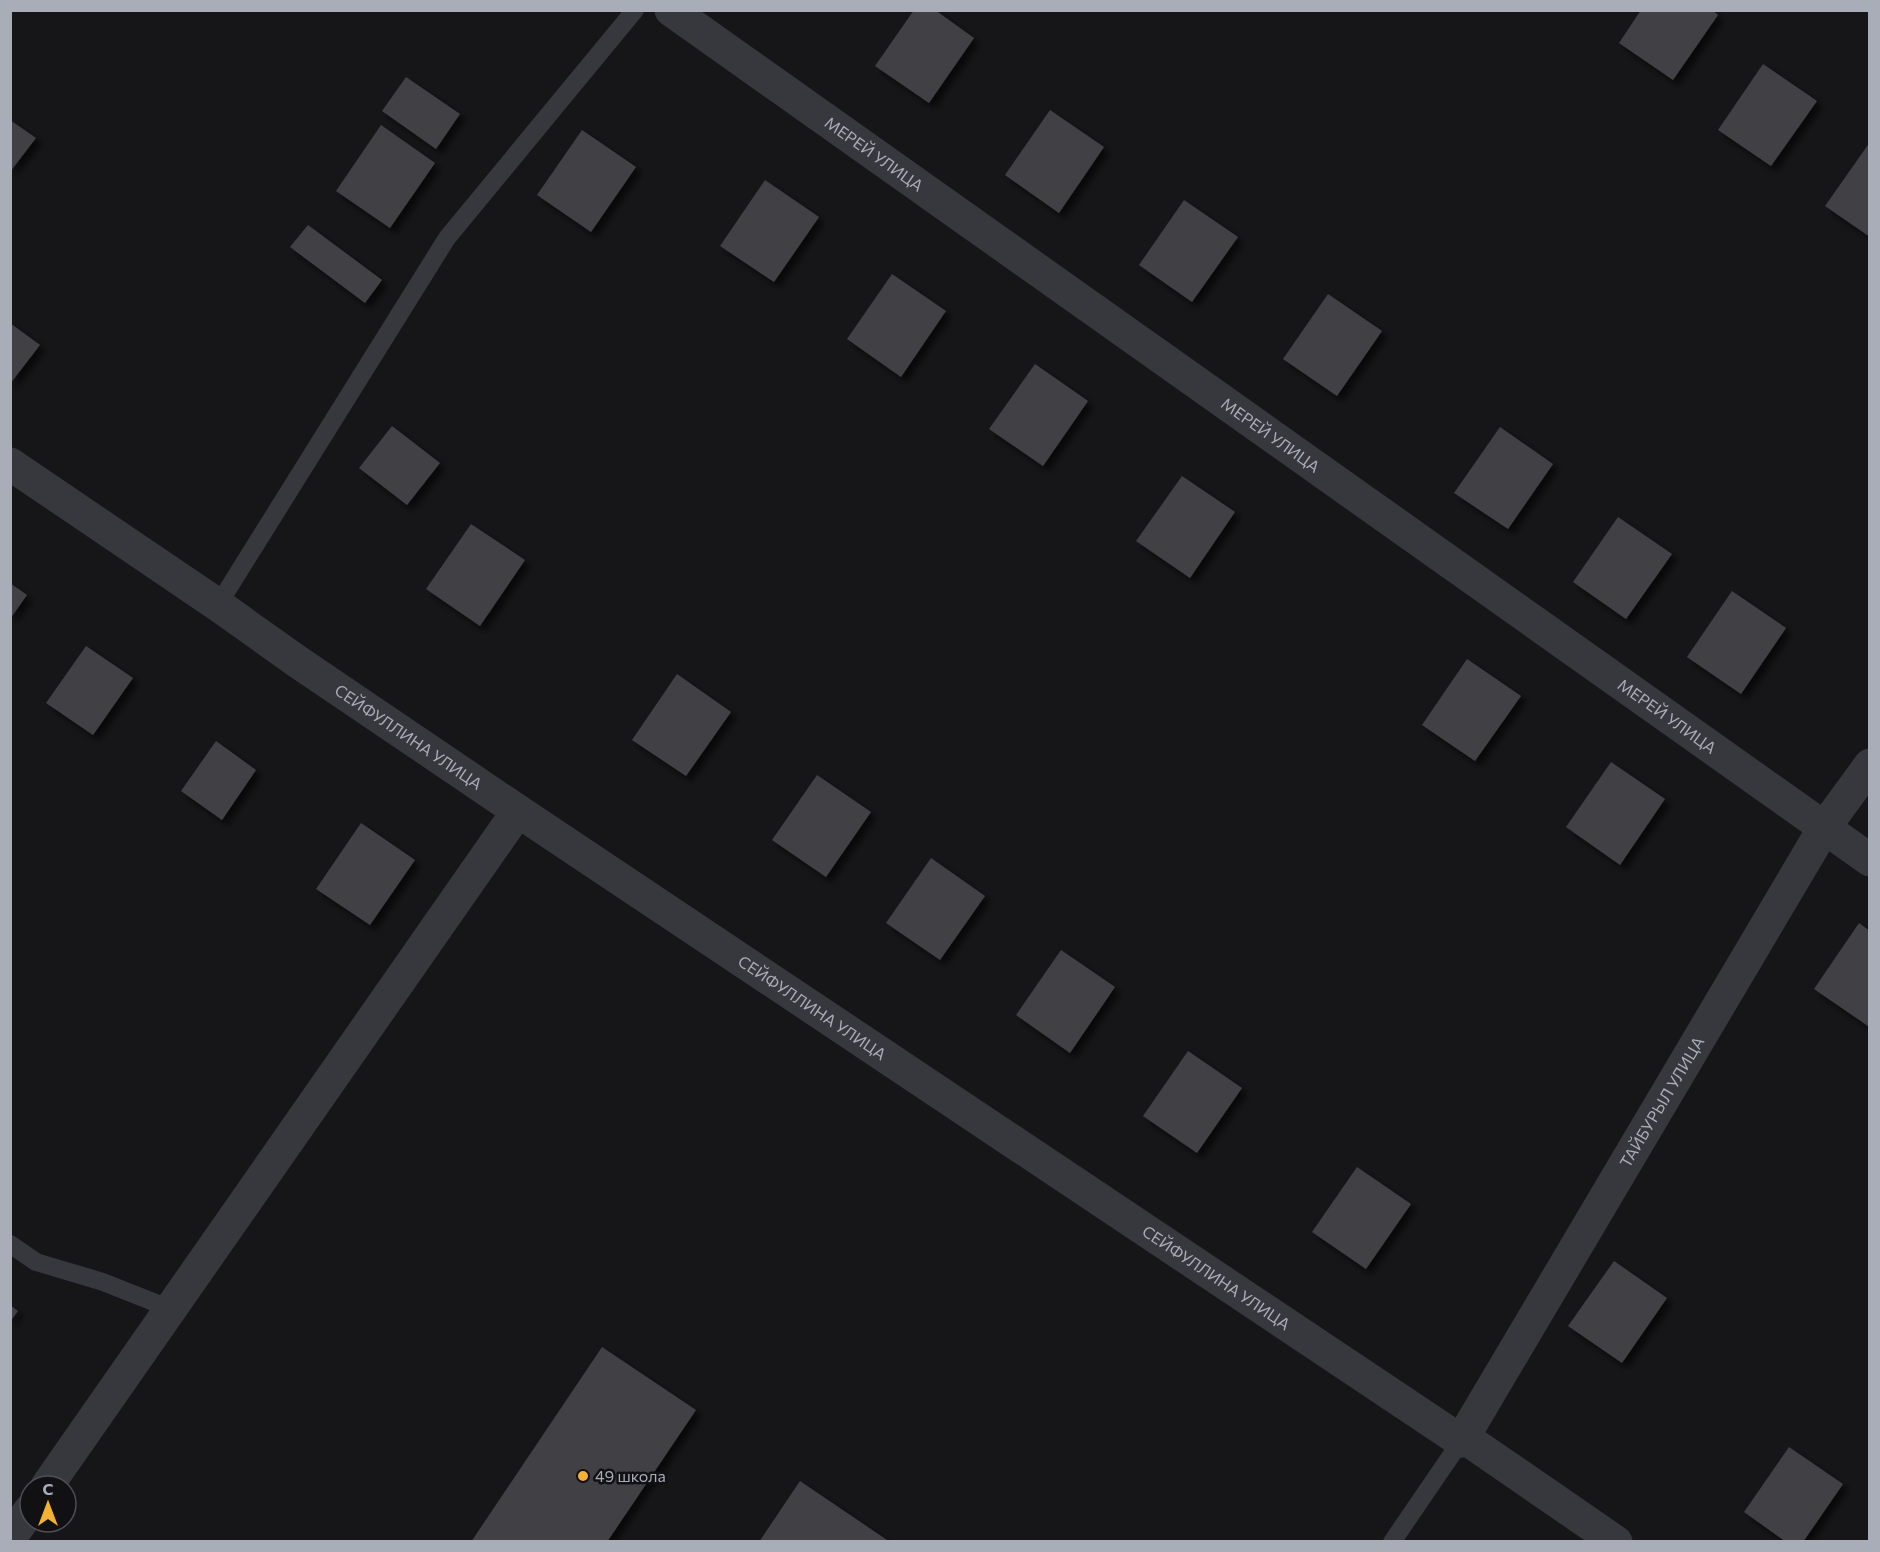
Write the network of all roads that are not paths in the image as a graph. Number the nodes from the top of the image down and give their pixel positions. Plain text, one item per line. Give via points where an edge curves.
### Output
1 (635, 10) edge
2 (671, 10) edge
3 (10, 464) edge
4 (218, 605) junction
5 (1869, 765) edge
6 (518, 811) junction
7 (1824, 828) junction
8 (1869, 860) edge
9 (10, 1244) edge
10 (171, 1309) junction
11 (1461, 1441) junction
12 (55, 1474) edge
13 (1392, 1542) edge
14 (1616, 1542) edge

1 - 4 lane via 447,238
2 - 7 street, МЕРЕЙ УЛИЦА
3 - 4 street, СЕЙФУЛЛИНА УЛИЦА
4 - 6 street, СЕЙФУЛЛИНА УЛИЦА
5 - 7 street, ТАЙБУРЫЛ УЛИЦА
6 - 10 street
6 - 11 street, СЕЙФУЛЛИНА УЛИЦА
7 - 8 street, МЕРЕЙ УЛИЦА
7 - 11 street, ТАЙБУРЫЛ УЛИЦА
9 - 10 lane via 36,1262 104,1282
10 - 12 street
11 - 13 lane
11 - 14 street, СЕЙФУЛЛИНА УЛИЦА via 1465,1438

